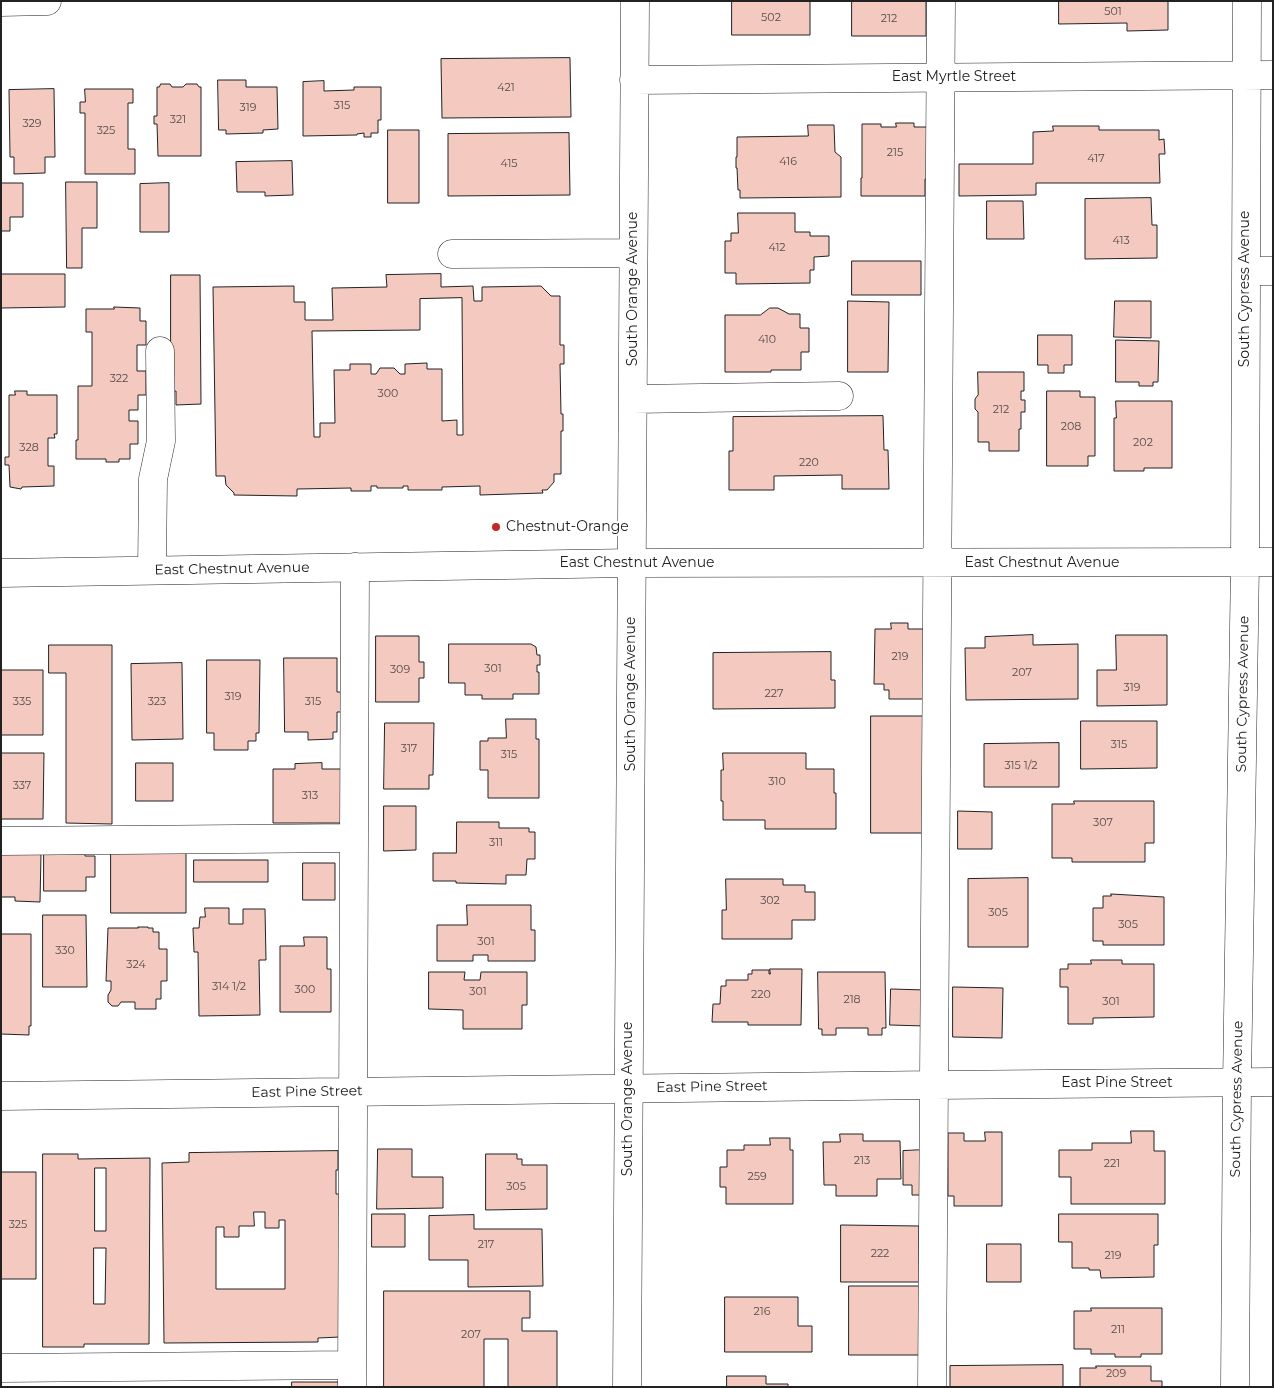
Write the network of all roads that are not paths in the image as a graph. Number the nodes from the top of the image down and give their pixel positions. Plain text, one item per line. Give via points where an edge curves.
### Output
1 (48, 1) edge
2 (635, 1) edge
3 (940, 1) edge
4 (1247, 1) edge
5 (1, 2) edge
6 (1260, 75) edge
7 (940, 77) junction
8 (634, 80) junction
9 (633, 253) junction
10 (452, 254) dead end
11 (1246, 271) junction
12 (1273, 271) edge
13 (160, 351) dead end
14 (839, 396) dead end
15 (632, 398) junction
16 (1273, 562) edge
17 (632, 563) junction
18 (937, 563) junction
19 (1245, 563) junction
20 (355, 567) junction
21 (152, 570) junction
22 (1, 573) edge
23 (354, 838) junction
24 (1, 841) edge
25 (1237, 1082) junction
26 (1273, 1082) edge
27 (934, 1085) junction
28 (628, 1088) junction
29 (353, 1092) junction
30 (1, 1096) edge
31 (1, 1368) edge
32 (352, 1376) edge
33 (627, 1387) edge
34 (932, 1387) edge
35 (1235, 1387) edge

1 - 5 street
2 - 8 street, South Orange Avenue
3 - 7 street
4 - 6 street, South Cypress Avenue
6 - 7 street, East Myrtle Street
6 - 11 street, South Cypress Avenue
7 - 8 street, East Myrtle Street
7 - 18 street
8 - 9 street, South Orange Avenue
9 - 10 street
9 - 15 street, South Orange Avenue
11 - 12 street
11 - 19 street, South Cypress Avenue
13 - 21 street via 160,441 153,479
14 - 15 street
15 - 17 street, South Orange Avenue
16 - 19 street, East Chestnut Avenue
17 - 18 street, East Chestnut Avenue
17 - 20 street, East Chestnut Avenue
17 - 28 street, South Orange Avenue
18 - 19 street, East Chestnut Avenue
18 - 27 street
19 - 25 street, South Cypress Avenue
20 - 21 street, East Chestnut Avenue
20 - 23 street
21 - 22 street, East Chestnut Avenue
23 - 24 street
23 - 29 street
25 - 26 street, East Pine Street
25 - 27 street, East Pine Street
25 - 35 street, South Cypress Avenue
27 - 28 street, East Pine Street
27 - 34 street
28 - 29 street, East Pine Street
28 - 33 street, South Orange Avenue
29 - 30 street, East Pine Street
29 - 32 street
31 - 32 street

